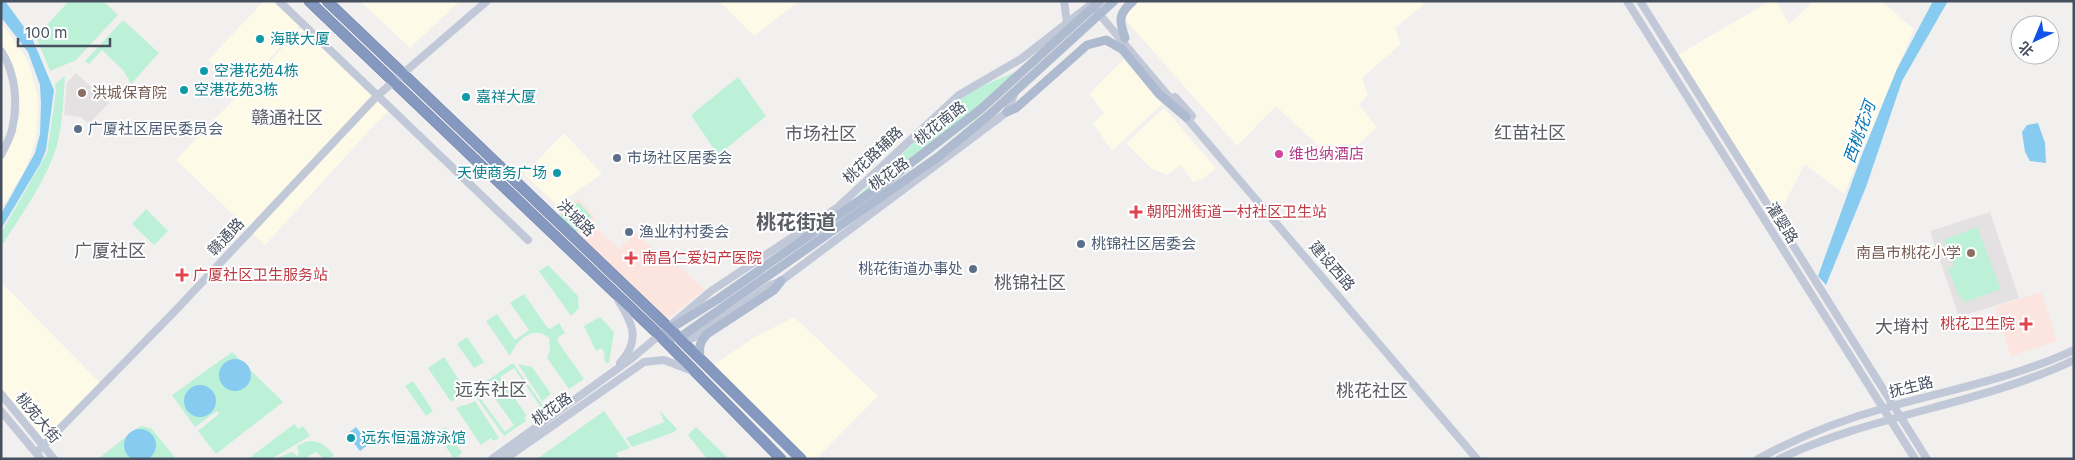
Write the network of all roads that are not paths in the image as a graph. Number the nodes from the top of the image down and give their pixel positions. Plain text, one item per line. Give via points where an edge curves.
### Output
1 (280, 1) edge
2 (309, 1) edge
3 (327, 1) edge
4 (487, 1) edge
5 (1064, 1) edge
6 (1114, 1) edge
7 (1133, 1) edge
8 (1627, 1) edge
9 (1640, 1) edge
10 (1094, 3) edge
11 (1102, 13) junction
12 (1067, 22) junction
13 (1126, 38) junction
14 (1, 51) edge
15 (403, 73) junction
16 (392, 82) junction
17 (1015, 92) junction
18 (377, 96) junction
19 (1007, 112) junction
20 (1186, 117) junction
21 (1, 155) edge
22 (528, 240) dead end
23 (781, 281) junction
24 (612, 290) junction
25 (691, 315) junction
26 (699, 324) junction
27 (669, 328) junction
28 (659, 335) junction
29 (679, 338) junction
30 (2074, 350) edge
31 (700, 359) junction
32 (2074, 360) edge
33 (696, 373) junction
34 (610, 374) junction
35 (1, 394) edge
36 (1893, 406) junction
37 (1883, 408) junction
38 (1, 411) edge
39 (1900, 416) junction
40 (1890, 419) junction
41 (44, 446) junction
42 (38, 456) edge
43 (54, 459) edge
44 (492, 459) edge
45 (505, 459) edge
46 (781, 459) edge
47 (802, 459) edge
48 (1477, 459) edge
49 (1483, 459) edge
50 (1758, 459) edge
51 (1779, 459) edge
52 (1916, 459) edge
53 (1927, 459) edge

1 - 18 main road
2 - 16 highway, 洪城路
3 - 15 highway, 洪城路
4 - 15 main road, 赣通路
5 - 12 main road
6 - 11 main road, 桃花路
7 - 13 main road via 1122,14 1121,24
8 - 37 main road, 灌婴路
9 - 36 main road, 灌婴路
10 - 11 main road, 建设西路
10 - 12 main road, 桃花路辅路
10 - 25 main road, 桃花南路 via 981,109 886,182
11 - 13 main road, 建设西路
11 - 17 main road, 桃花路
11 - 20 main road, 建设西路
12 - 27 main road, 桃花路辅路 via 1006,69 958,95 838,207 711,291
13 - 49 main road, 建设西路
14 - 21 main road via 7,59 14,85 16,108 12,132
15 - 16 main road, 赣通路
15 - 27 highway, 洪城路
16 - 18 main road, 赣通路
16 - 24 highway, 洪城路
17 - 19 main road
17 - 26 main road, 桃花路 via 938,156
18 - 22 main road
18 - 41 main road, 赣通路
19 - 20 main road via 1016,108 1087,45 1106,40 1122,49 1158,94
19 - 23 main road
20 - 48 main road, 建设西路
23 - 29 main road via 693,338
23 - 31 main road via 774,290 707,334 701,340
24 - 28 highway, 洪城路
24 - 34 main road via 628,316 633,339 628,354
25 - 26 main road
25 - 27 main road, 桃花南路
26 - 29 main road, 桃花路
27 - 28 main road, 桃花南路
27 - 29 highway, 洪城路
28 - 29 main road
28 - 33 highway, 洪城路
28 - 34 main road, 桃花路
29 - 31 highway, 洪城路
30 - 36 main road, 抚生路 via 2005,376
31 - 47 highway, 洪城路
32 - 39 main road, 抚生路 via 2043,375
33 - 45 main road, 桃花路 via 664,360 644,362
33 - 46 highway, 洪城路
34 - 44 main road, 桃花路
35 - 41 main road, 桃苑大街
36 - 37 main road, 抚生路
36 - 39 main road, 灌婴路
37 - 40 main road, 灌婴路
37 - 50 main road, 抚生路 via 1817,430
38 - 42 main road, 桃苑大街
39 - 40 main road, 抚生路
39 - 53 main road, 灌婴路
40 - 51 main road, 抚生路
40 - 52 main road, 灌婴路
41 - 42 main road, 赣通路
41 - 43 main road, 桃苑大街

